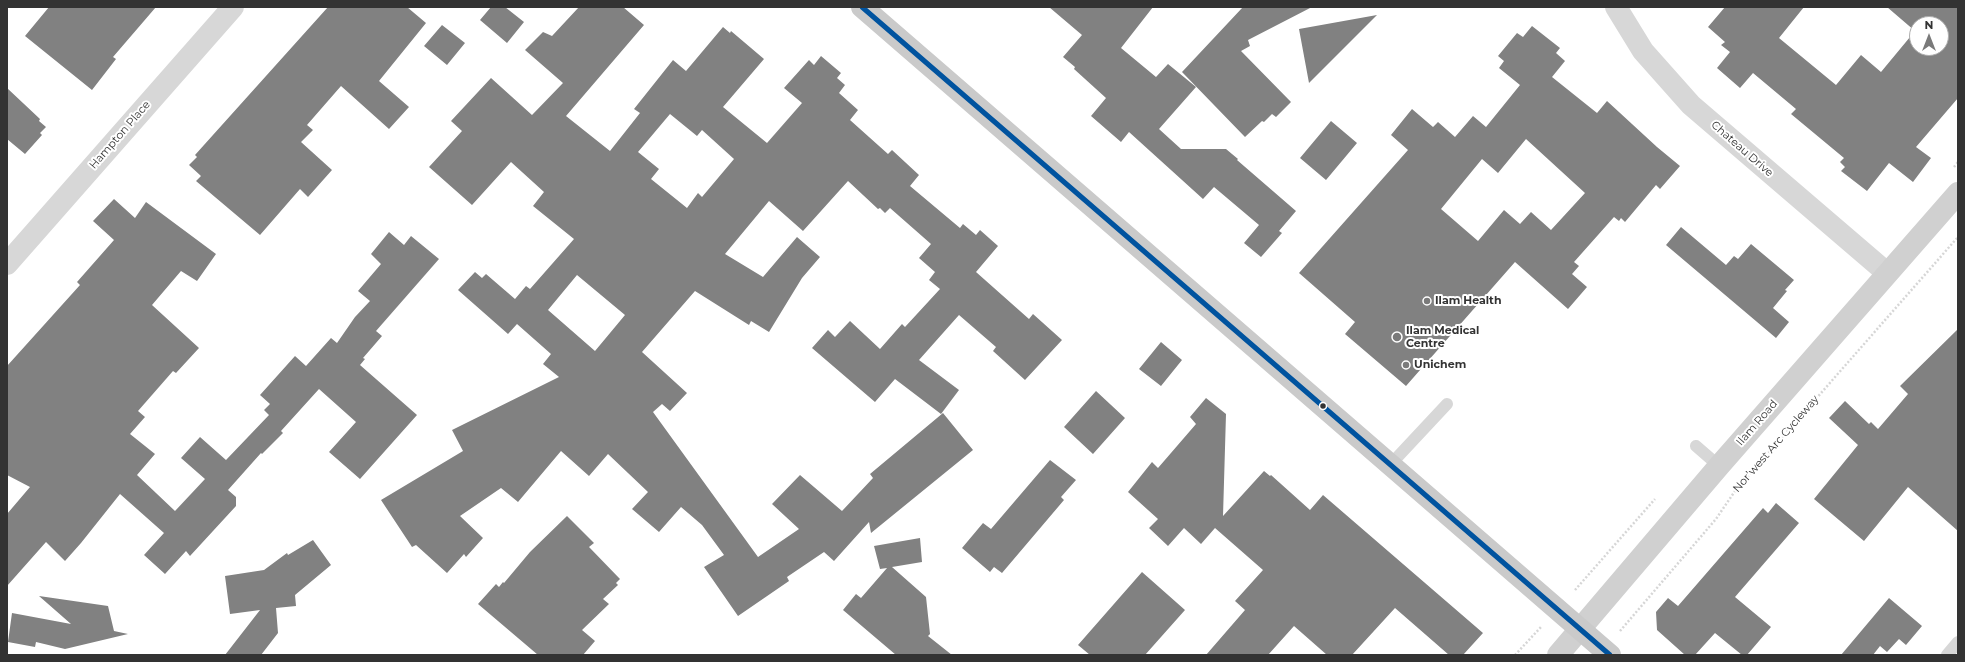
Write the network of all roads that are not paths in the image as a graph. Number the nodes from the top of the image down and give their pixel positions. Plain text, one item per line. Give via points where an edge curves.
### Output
1 (233, 7) edge
2 (862, 7) edge
3 (1616, 7) edge
4 (1958, 193) edge
5 (7, 264) edge
6 (1887, 273) junction
7 (1447, 404) dead end
8 (1696, 446) dead end
9 (1390, 465) junction
10 (1719, 466) junction
11 (1580, 629) junction
12 (1958, 642) edge
13 (1607, 652) edge
14 (1558, 655) edge
15 (1947, 655) edge

1 - 5 street, Hampton Place
2 - 9 main road
3 - 6 street, Chateau Drive via 1643,51 1691,105
4 - 6 street, Ilam Road
6 - 10 street, Ilam Road
7 - 9 lane
8 - 10 lane
9 - 11 main road
10 - 11 street, Ilam Road
11 - 13 main road
11 - 14 street, Ilam Road
12 - 15 lane

